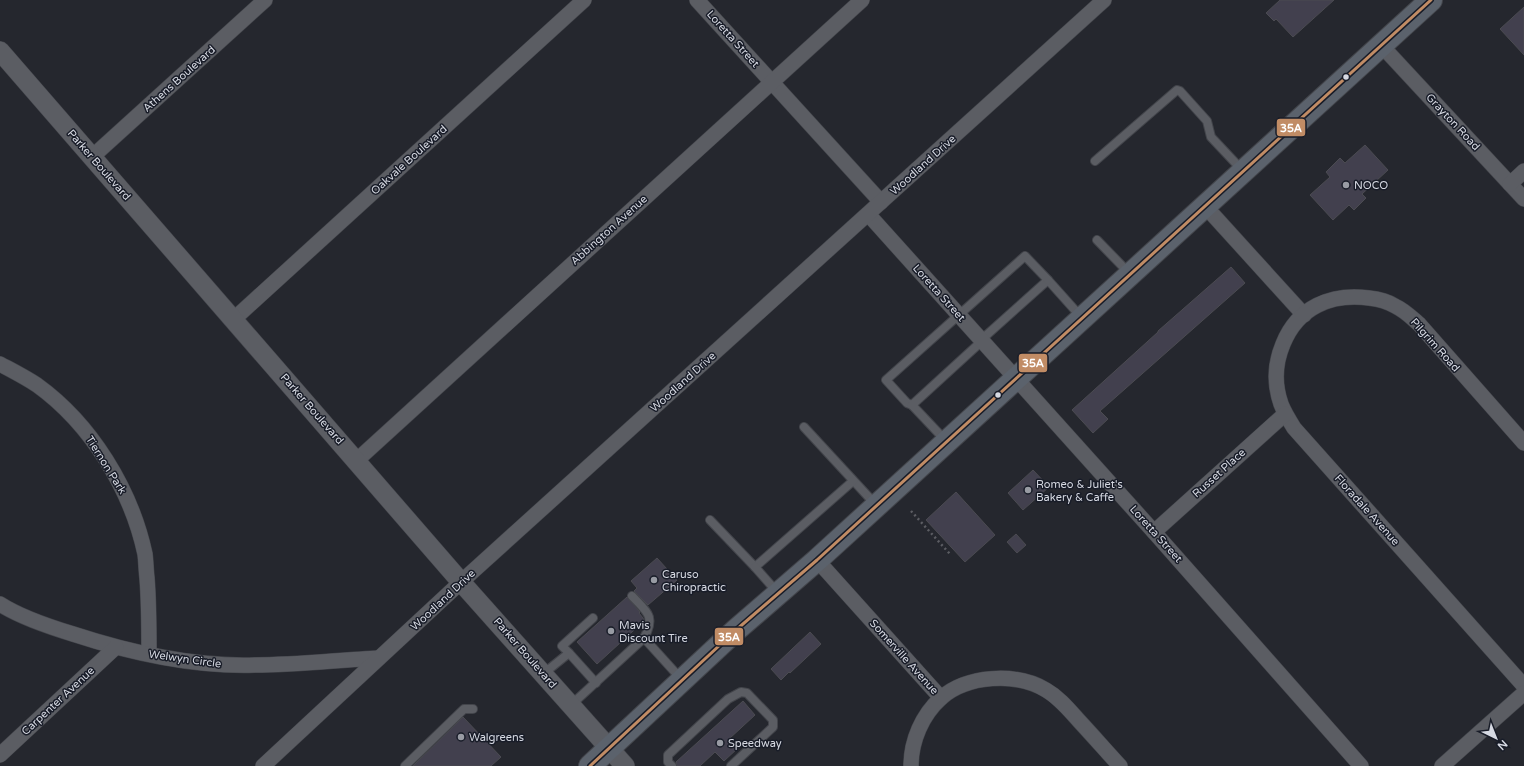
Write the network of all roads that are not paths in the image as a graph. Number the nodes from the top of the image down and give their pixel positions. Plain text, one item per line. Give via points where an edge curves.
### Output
1 (265, 0) edge
2 (584, 0) edge
3 (697, 0) edge
4 (862, 0) edge
5 (1104, 0) edge
6 (1431, 0) edge
7 (1381, 45) junction
8 (0, 51) edge
9 (772, 82) junction
10 (92, 157) junction
11 (1095, 161) dead end
12 (1243, 171) junction
13 (1524, 171) edge
14 (1510, 184) junction
15 (1524, 199) edge
16 (881, 202) junction
17 (1205, 206) junction
18 (868, 214) junction
19 (1097, 240) dead end
20 (1130, 274) junction
21 (1048, 280) junction
22 (1304, 314) junction
23 (958, 315) junction
24 (1082, 318) junction
25 (234, 319) junction
26 (982, 341) junction
27 (0, 364) edge
28 (1015, 378) junction
29 (912, 405) junction
30 (1285, 414) junction
31 (804, 427) dead end
32 (946, 441) junction
33 (1524, 443) edge
34 (356, 461) junction
35 (852, 480) junction
36 (877, 505) junction
37 (710, 520) dead end
38 (1154, 532) junction
39 (817, 560) junction
40 (755, 568) junction
41 (462, 582) junction
42 (778, 593) junction
43 (632, 596) dead end
44 (0, 604) edge
45 (593, 618) dead end
46 (644, 638) junction
47 (116, 647) junction
48 (569, 653) junction
49 (149, 654) junction
50 (379, 658) junction
51 (543, 674) junction
52 (682, 680) junction
53 (596, 683) junction
54 (1524, 686) edge
55 (1524, 693) edge
56 (941, 698) junction
57 (571, 705) junction
58 (473, 709) dead end
59 (609, 748) junction
60 (0, 755) edge
61 (263, 766) edge
62 (405, 766) edge
63 (590, 766) edge
64 (625, 766) edge
65 (672, 766) edge
66 (731, 766) edge
67 (911, 766) edge
68 (1120, 766) edge
69 (1361, 766) edge
70 (1442, 766) edge

1 - 10 street, Athens Boulevard
2 - 25 street, Oakvale Boulevard
3 - 9 street, Loretta Street
4 - 9 street, Abbington Avenue
5 - 16 street, Woodland Drive
6 - 7 main road
7 - 12 main road
7 - 14 street, Grayton Road
8 - 10 street, Parker Boulevard
9 - 16 street, Loretta Street
9 - 34 street, Abbington Avenue
10 - 25 street, Parker Boulevard
11 - 12 lane via 1177,90 1207,121 1211,137
12 - 17 main road
13 - 14 street
14 - 15 street, Grayton Road
16 - 18 street, Woodland Drive
17 - 20 main road
17 - 22 street
18 - 23 street, Loretta Street
18 - 41 street, Woodland Drive
19 - 20 lane
20 - 24 main road
21 - 23 lane via 1025,256
21 - 24 lane
21 - 26 lane
22 - 30 street, Floradale Avenue via 1293,326 1279,353 1277,386
22 - 33 street, Pilgrim Road via 1320,304 1340,297 1360,297 1394,305 1418,324
23 - 26 street, Loretta Street
23 - 29 lane via 886,380 907,403
24 - 28 main road
25 - 34 street, Parker Boulevard
26 - 28 street, Loretta Street
26 - 29 lane
27 - 49 street, Tiernon Park via 38,386 74,418 99,450 126,497 138,525 145,555
28 - 32 main road
28 - 38 street, Loretta Street
29 - 32 lane
30 - 38 street, Russet Place
30 - 54 street, Floradale Avenue via 1294,428
31 - 35 lane
32 - 36 main road
34 - 41 street, Parker Boulevard
35 - 36 lane
35 - 40 lane
36 - 39 main road
37 - 40 lane
38 - 69 street, Loretta Street
39 - 42 main road
39 - 56 street, Somerville Avenue
40 - 42 lane
41 - 50 street, Woodland Drive
41 - 51 street, Parker Boulevard
42 - 52 main road
43 - 46 lane via 648,613 650,623
44 - 47 street, Welwyn Circle via 51,627
45 - 48 lane via 562,646
46 - 52 lane
46 - 53 lane
47 - 49 street, Welwyn Circle
47 - 60 street, Carpenter Avenue
48 - 51 lane
48 - 53 lane
49 - 50 street, Welwyn Circle via 192,661 254,666
50 - 61 street, Woodland Drive
51 - 57 street, Parker Boulevard
52 - 59 main road
53 - 57 lane
55 - 70 street
56 - 67 street, Somerville Avenue via 928,711 920,727 914,744
56 - 68 street via 962,686 981,680 1017,679 1032,684 1061,701
57 - 59 street, Parker Boulevard
58 - 62 lane via 464,709
59 - 63 main road
59 - 64 street, Parker Boulevard
65 - 66 lane via 668,762 668,755 728,699 741,692 747,693 773,720 773,727

